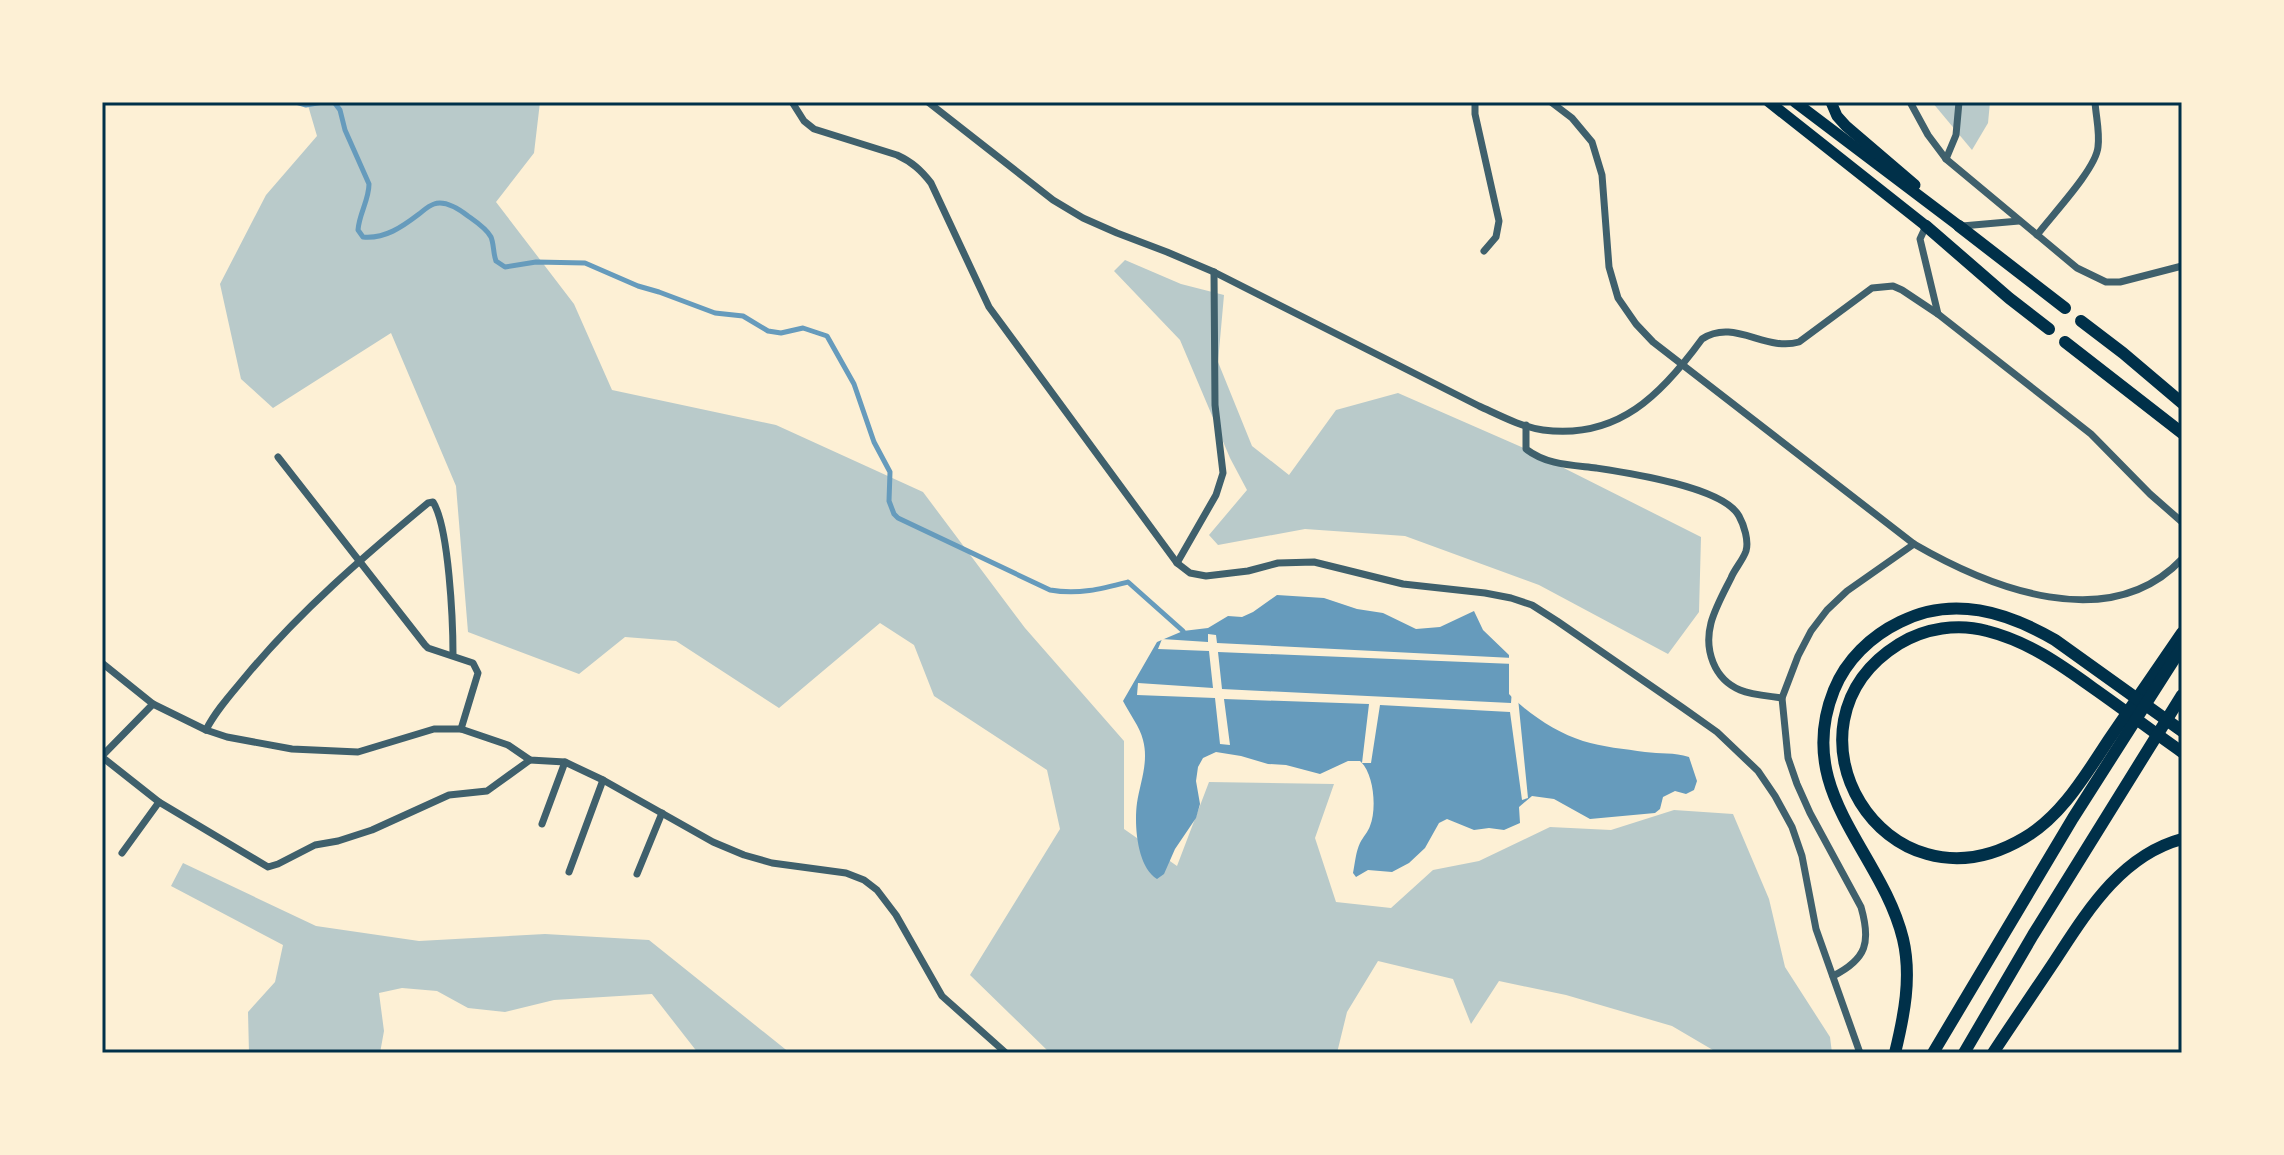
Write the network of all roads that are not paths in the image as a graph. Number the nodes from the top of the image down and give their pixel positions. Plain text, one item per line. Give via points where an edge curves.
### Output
1 (792, 102) edge
2 (928, 102) edge
3 (1475, 102) edge
4 (1551, 102) edge
5 (1769, 102) edge
6 (1795, 102) edge
7 (1831, 102) edge
8 (1910, 102) edge
9 (1959, 102) edge
10 (2095, 102) edge
11 (1946, 159) junction
12 (2019, 221) junction
13 (1926, 226) junction
14 (1959, 226) junction
15 (2037, 235) junction
16 (1484, 251) dead end
17 (2182, 266) edge
18 (1214, 272) junction
19 (2065, 308) dead end
20 (1938, 314) junction
21 (2081, 321) dead end
22 (2049, 329) dead end
23 (2065, 342) dead end
24 (1683, 365) junction
25 (2182, 403) edge
26 (1526, 425) junction
27 (2182, 433) edge
28 (278, 457) dead end
29 (2182, 522) edge
30 (1914, 544) junction
31 (2182, 559) edge
32 (360, 560) junction
33 (1177, 563) junction
34 (2182, 633) edge
35 (2182, 647) edge
36 (453, 655) junction
37 (102, 663) edge
38 (2182, 695) edge
39 (1782, 698) junction
40 (153, 704) junction
41 (461, 729) junction
42 (206, 730) junction
43 (2182, 731) edge
44 (2182, 752) edge
45 (102, 757) edge
46 (530, 760) junction
47 (565, 762) junction
48 (603, 780) junction
49 (159, 802) junction
50 (662, 813) junction
51 (542, 824) dead end
52 (2182, 839) edge
53 (122, 853) dead end
54 (569, 872) dead end
55 (637, 874) dead end
56 (1833, 976) junction
57 (1006, 1053) edge
58 (1860, 1053) edge
59 (1895, 1053) edge
60 (1933, 1053) edge
61 (1964, 1053) edge
62 (1993, 1053) edge

1 - 33 street via 814,129 897,155 920,169 989,307
2 - 18 street via 1083,218
3 - 16 street via 1499,221 1496,237
4 - 24 street via 1584,130 1598,157 1609,267 1618,298 1653,342
5 - 13 highway
6 - 14 highway
7 - 14 highway via 1846,126
8 - 11 street
9 - 11 street via 1956,135
10 - 15 street via 2095,159
11 - 12 street
12 - 14 street
12 - 15 street
13 - 20 street via 1920,239
13 - 22 highway
14 - 19 highway
15 - 17 street via 2077,268 2106,282
18 - 26 street
18 - 33 street via 1215,405 1223,473
20 - 24 street via 1902,290 1882,286 1799,342 1779,345 1720,331 1702,339
20 - 29 street via 2091,434
21 - 25 highway
23 - 27 highway
24 - 26 street via 1649,400 1616,419 1575,430
24 - 30 street
26 - 39 street via 1526,449 1546,461 1677,484 1719,497 1734,509 1744,527 1746,551 1711,622 1711,658 1720,676 1742,691
28 - 32 street
30 - 31 street via 1983,579 2029,593 2081,600 2123,594 2161,577
30 - 39 street via 1827,610 1798,656
32 - 36 street via 428,648
32 - 36 street via 433,502 446,560
32 - 42 street via 260,659
33 - 56 street via 1206,576 1314,562 1403,584 1485,593 1532,605 1717,732 1758,771 1797,842 1816,929
34 - 44 highway via 2089,769 2058,809 2024,838 1984,855 1937,857 1882,831 1852,789 1843,741 1853,695 1889,651 1923,633 1963,627 2003,635 2045,654 2105,696
35 - 60 highway
36 - 41 street via 473,663 478,673
37 - 40 street
38 - 61 highway
39 - 56 street via 1788,758 1797,784 1865,921 1865,948
40 - 42 street
40 - 45 street
41 - 42 street via 434,729 358,752 292,749
41 - 46 street via 508,745
43 - 59 highway via 2036,628 1996,613 1958,607 1920,613 1884,630 1863,648 1828,704 1825,763 1836,803 1887,897 1903,941 1906,994
45 - 49 street
46 - 47 street
46 - 49 street via 487,791 449,795 372,830 315,845 268,867
47 - 48 street
47 - 51 street
48 - 50 street
48 - 54 street
49 - 53 street
50 - 55 street
50 - 57 street via 744,855 864,880 896,915 942,996
52 - 62 highway via 2133,863 2100,896
56 - 58 street

